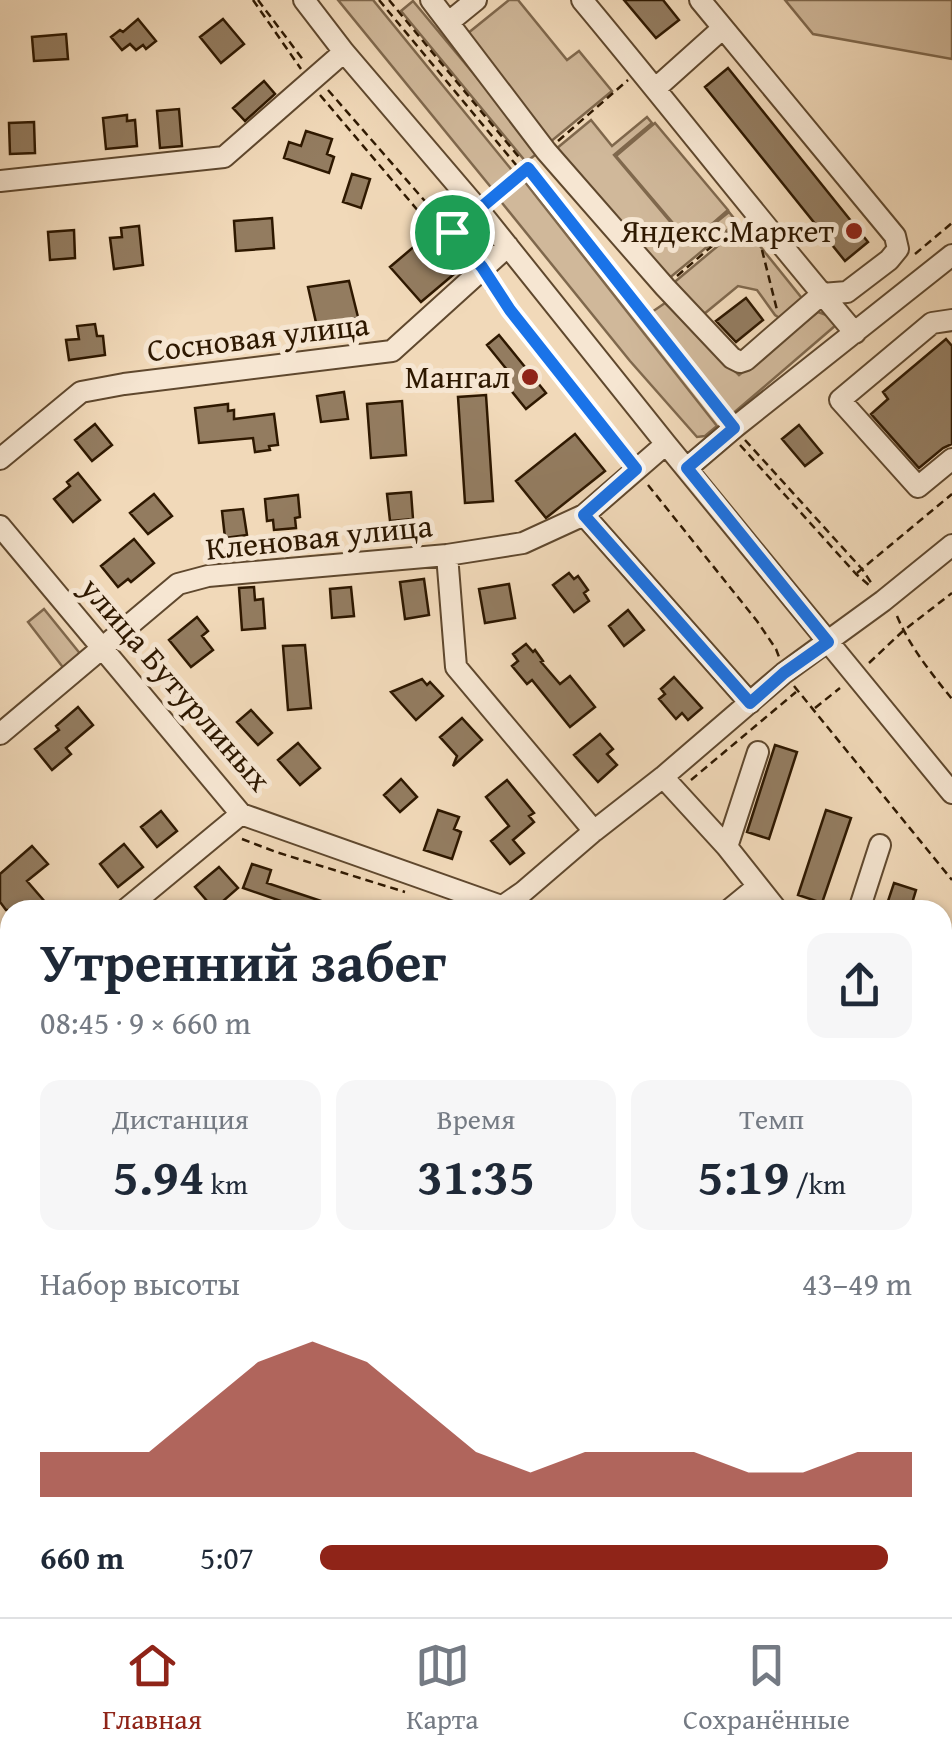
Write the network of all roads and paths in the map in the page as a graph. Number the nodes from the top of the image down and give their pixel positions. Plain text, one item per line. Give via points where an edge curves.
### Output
1 (256, 0) edge
2 (304, 0) edge
3 (379, 0) edge
4 (389, 0) edge
5 (431, 0) edge
6 (476, 0) edge
7 (582, 0) edge
8 (700, 0) edge
9 (449, 22) junction
10 (723, 28) junction
11 (344, 52) junction
12 (640, 70) junction
13 (314, 80) junction
14 (655, 89) junction
15 (546, 151) junction
16 (528, 168) junction
17 (522, 172) junction
18 (0, 181) edge
19 (478, 209) junction
20 (752, 211) junction
21 (952, 223) edge
22 (452, 232) junction
23 (759, 240) dead end
24 (508, 246) junction
25 (952, 254) edge
26 (911, 258) dead end
27 (478, 273) junction
28 (665, 287) junction
29 (822, 294) junction
30 (510, 310) junction
31 (952, 320) edge
32 (781, 328) junction
33 (855, 333) junction
34 (732, 431) junction
35 (666, 444) junction
36 (0, 459) edge
37 (952, 459) edge
38 (687, 468) junction
39 (636, 469) junction
40 (952, 494) edge
41 (584, 515) junction
42 (0, 526) edge
43 (952, 545) edge
44 (447, 555) junction
45 (862, 569) junction
46 (856, 574) junction
47 (952, 593) edge
48 (897, 616) dead end
49 (903, 631) junction
50 (828, 642) junction
51 (102, 647) junction
52 (784, 673) junction
53 (856, 675) junction
54 (797, 691) junction
55 (952, 699) edge
56 (750, 703) junction
57 (814, 708) junction
58 (0, 734) edge
59 (758, 752) dead end
60 (663, 776) junction
61 (688, 782) dead end
62 (952, 793) edge
63 (240, 814) junction
64 (594, 831) junction
65 (880, 845) dead end
66 (727, 847) junction
67 (952, 880) edge
68 (757, 887) junction
69 (137, 900) edge
70 (477, 900) edge
71 (511, 900) edge
72 (741, 900) edge
73 (768, 900) edge
74 (862, 900) edge

1 - 13 path
1 - 13 path
2 - 11 street
3 - 17 path
4 - 16 path
5 - 9 street
6 - 9 street
7 - 12 street
8 - 10 street
9 - 15 street
10 - 14 street
10 - 29 street via 898,242 894,256 846,292
11 - 13 street
11 - 19 street
12 - 14 street
12 - 15 path
13 - 18 street via 224,157
13 - 22 path
13 - 27 path
14 - 20 street
15 - 16 path
15 - 28 street
16 - 17 path
16 - 34 path
17 - 19 path
17 - 34 path
19 - 22 path
19 - 24 street
20 - 28 path
20 - 29 street
21 - 26 path
22 - 27 path
23 - 32 path
24 - 27 street, Сосновая улица
24 - 35 street
25 - 33 street
27 - 30 path
27 - 30 path
27 - 36 street, Сосновая улица via 392,351 80,392
28 - 32 street via 740,362
29 - 32 street
29 - 33 street
30 - 39 path
31 - 37 street via 932,323 840,400 918,487
33 - 34 street
34 - 38 street
34 - 45 path
34 - 46 path
35 - 38 street
35 - 39 street, Кленовая улица
38 - 50 street
39 - 41 street, Кленовая улица
39 - 52 path via 757,621
40 - 45 path
41 - 44 street, Кленовая улица via 524,543
41 - 56 street
42 - 51 street, улица Бутурлиных
43 - 50 street
44 - 51 street, Кленовая улица via 178,584
44 - 64 street via 456,667
45 - 46 path
45 - 46 path via 878,594
47 - 49 path
48 - 49 path
49 - 53 path
49 - 55 path
50 - 52 street
50 - 53 street
51 - 58 street, Кленовая улица
51 - 63 street, улица Бутурлиных
52 - 54 path
52 - 56 street
53 - 57 path
53 - 62 street
54 - 57 path
54 - 61 path
56 - 60 street
57 - 67 path
59 - 66 street
60 - 64 street
60 - 66 street
63 - 69 street
63 - 70 street, улица Бутурлиных
64 - 71 street
65 - 74 street
66 - 68 street
68 - 72 street
68 - 73 street

